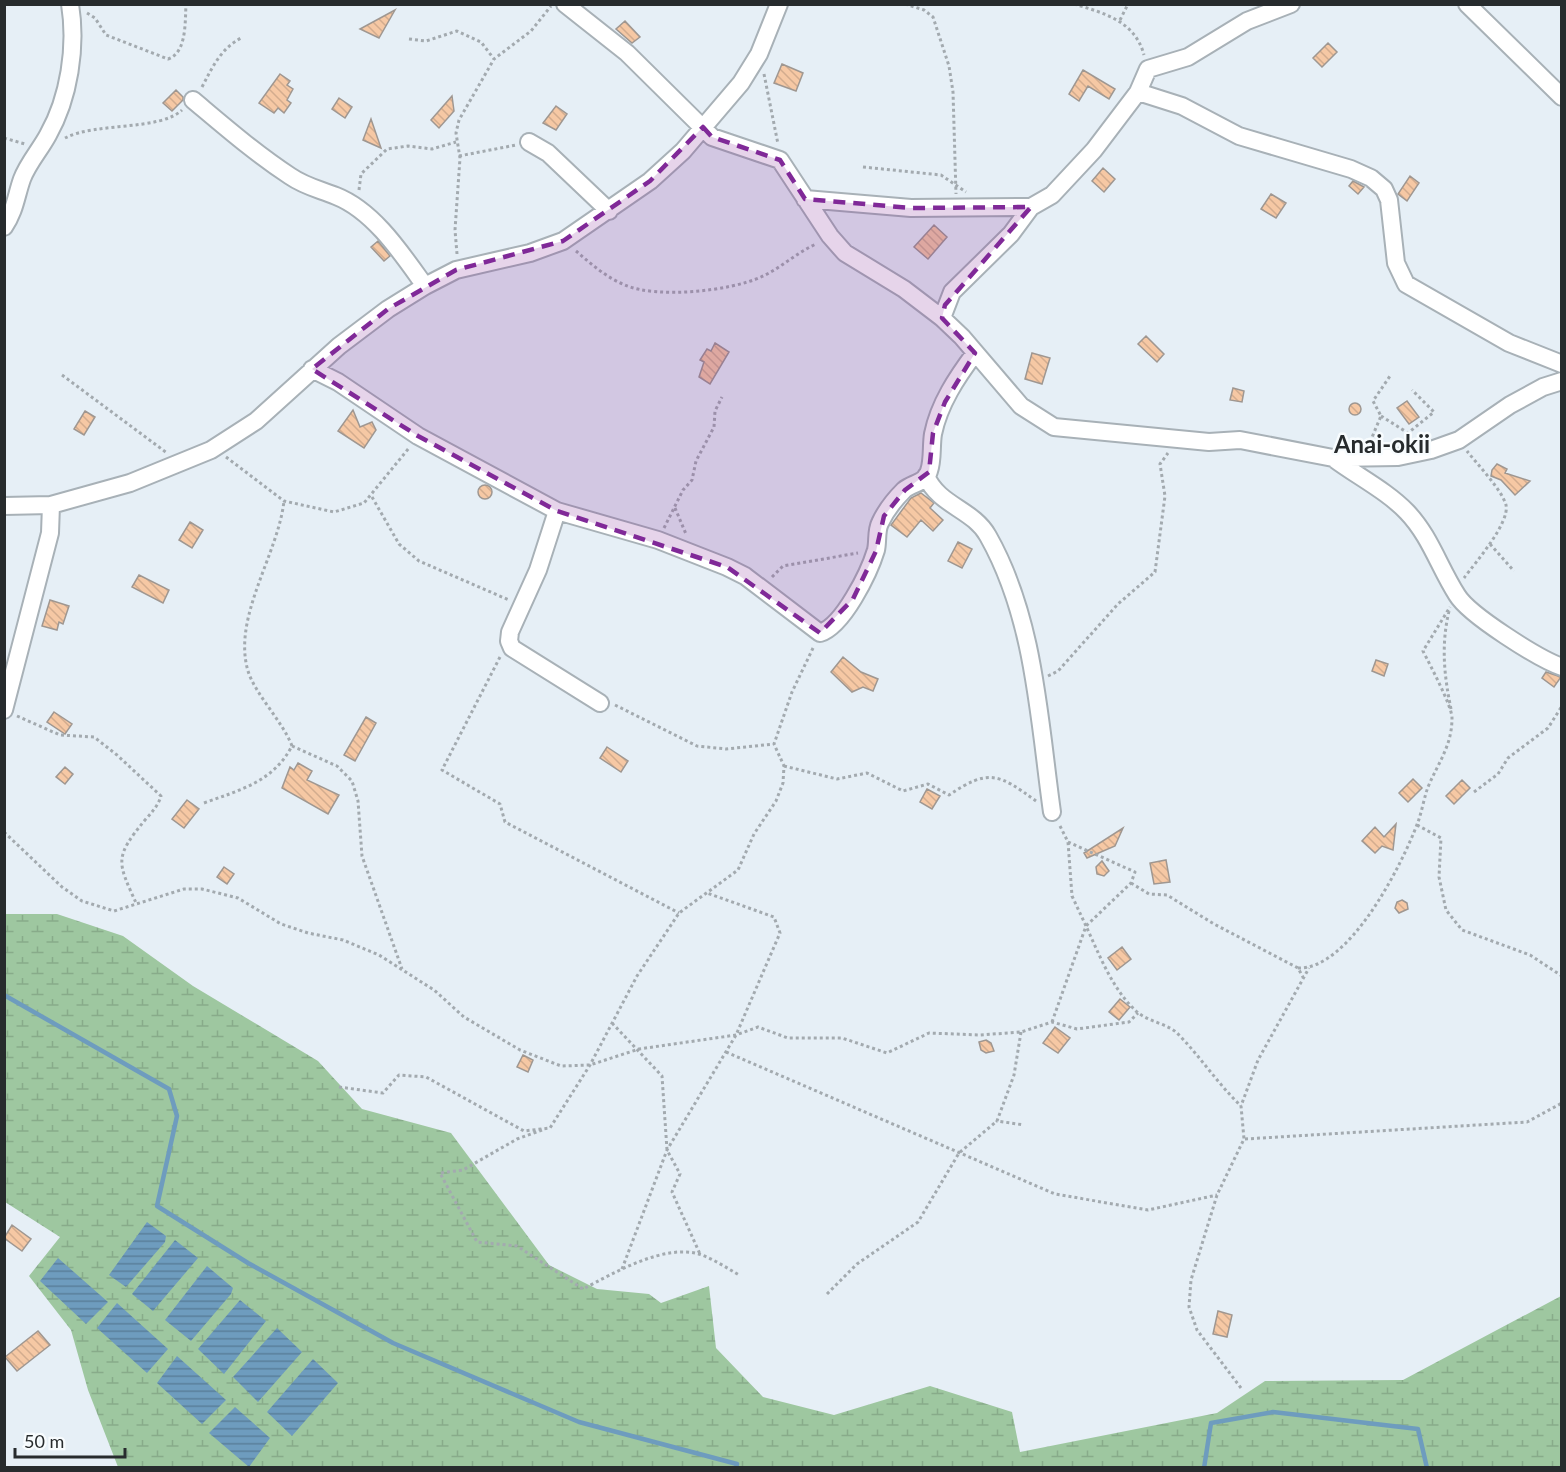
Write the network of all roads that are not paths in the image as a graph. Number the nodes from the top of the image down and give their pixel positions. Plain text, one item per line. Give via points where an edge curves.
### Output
1 (565, 4) edge
2 (779, 4) edge
3 (1467, 4) edge
4 (1281, 6) edge
5 (70, 7) edge
6 (1138, 92) junction
7 (1562, 97) edge
8 (193, 100) road end
9 (703, 127) junction
10 (530, 142) road end
11 (805, 200) junction
12 (1031, 207) junction
13 (609, 210) junction
14 (4, 226) edge
15 (425, 286) junction
16 (942, 318) junction
17 (975, 353) junction
18 (1562, 364) edge
19 (312, 369) junction
20 (1562, 381) edge
21 (1333, 458) junction
22 (926, 477) junction
23 (51, 505) junction
24 (4, 506) edge
25 (557, 511) junction
26 (1562, 667) edge
27 (600, 703) road end
28 (9, 712) edge
29 (1052, 812) road end

1 - 9 street via 627,53
2 - 9 street via 759,54
3 - 7 street
4 - 6 street via 1247,21 1188,57 1148,69
5 - 14 street via 65,98 22,179 15,211
6 - 12 street via 1072,175 1052,195
6 - 18 street via 1182,106 1239,136 1371,178 1384,189 1389,200 1396,263 1406,284 1509,343
8 - 15 street via 291,177 358,210 379,228
9 - 11 street via 712,137 780,160
9 - 13 street via 650,181
10 - 13 street via 548,153
11 - 12 street via 897,207
11 - 16 street via 845,253
12 - 16 street via 1011,234 952,292
13 - 15 street via 563,241 456,270
15 - 19 street via 388,309
16 - 17 street
17 - 21 street via 1021,406 1054,427 1209,442 1240,440
17 - 22 street via 945,402 933,433
19 - 23 street via 256,421 217,447 130,483
19 - 25 street via 418,436
20 - 21 street via 1510,405 1459,440 1431,450 1398,457
21 - 26 street via 1407,512 1426,536 1454,602 1545,662
22 - 25 street via 905,490 884,516 878,526 876,551 853,599 833,624 820,633 745,576 709,558
22 - 29 street via 938,496 977,523 988,536 1011,589 1026,633
23 - 24 street
23 - 28 street via 50,533
25 - 27 street via 538,570 508,641 512,648

